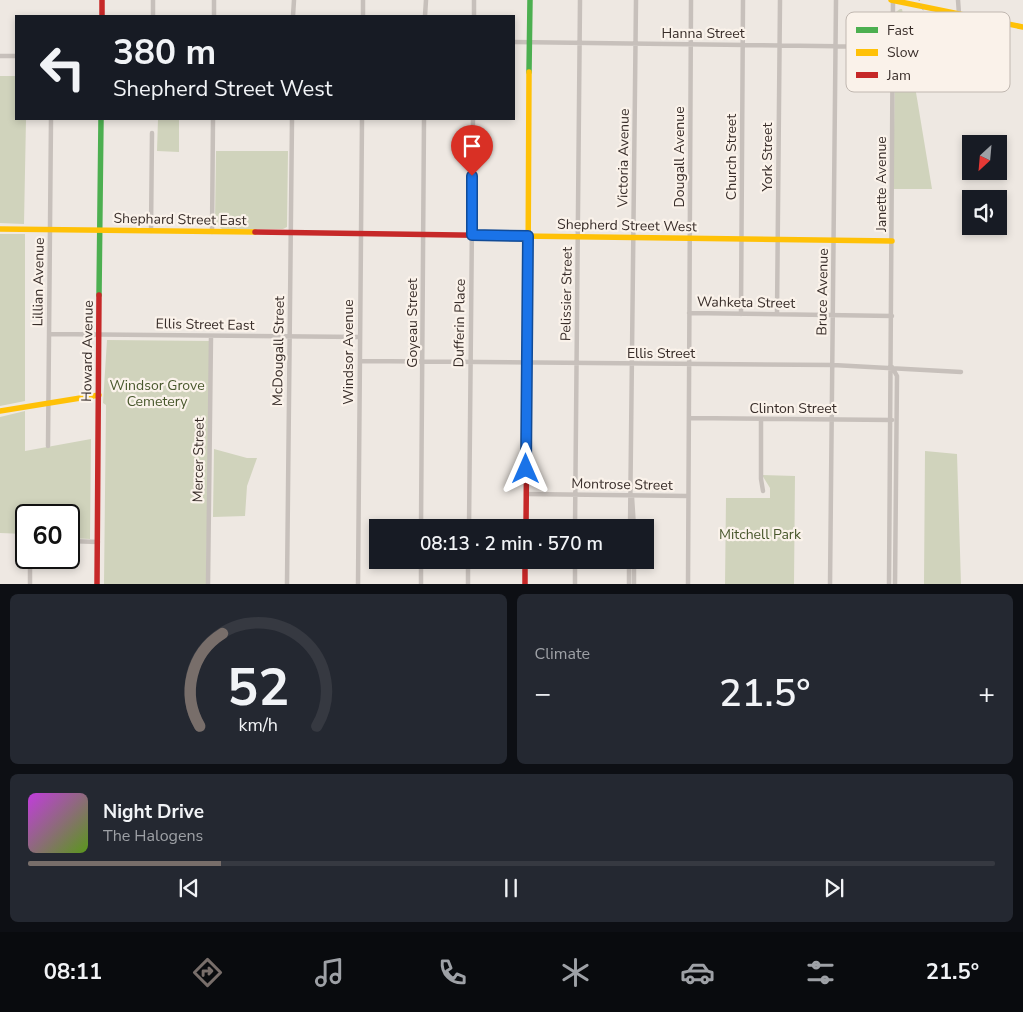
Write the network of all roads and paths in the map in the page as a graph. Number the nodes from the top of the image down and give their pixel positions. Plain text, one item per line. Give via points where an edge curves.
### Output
1 (102, 0) edge
2 (153, 0) edge
3 (214, 0) edge
4 (294, 0) edge
5 (363, 0) edge
6 (426, 0) edge
7 (474, 0) edge
8 (530, 0) edge
9 (580, 0) edge
10 (636, 0) edge
11 (691, 0) edge
12 (743, 0) edge
13 (780, 0) edge
14 (836, 0) edge
15 (892, 0) edge
16 (949, 12) edge
17 (102, 15) edge
18 (153, 15) edge
19 (214, 15) edge
20 (293, 15) edge
21 (362, 15) edge
22 (425, 15) edge
23 (474, 15) edge
24 (1010, 24) edge
25 (1023, 27) edge
26 (515, 42) edge
27 (530, 42) junction
28 (579, 44) junction
29 (636, 44) junction
30 (691, 44) junction
31 (743, 45) junction
32 (779, 45) junction
33 (835, 46) junction
34 (846, 46) edge
35 (0, 56) edge
36 (15, 56) edge
37 (893, 92) edge
38 (51, 120) edge
39 (101, 120) edge
40 (213, 120) edge
41 (292, 120) edge
42 (362, 120) edge
43 (424, 120) edge
44 (473, 120) edge
45 (152, 133) dead end
46 (0, 229) edge
47 (50, 230) junction
48 (100, 230) junction
49 (151, 231) junction
50 (212, 232) junction
51 (291, 233) junction
52 (361, 234) junction
53 (424, 235) junction
54 (472, 235) junction
55 (528, 236) junction
56 (578, 237) junction
57 (634, 238) junction
58 (690, 239) junction
59 (742, 240) junction
60 (778, 240) junction
61 (834, 240) junction
62 (892, 241) junction
63 (689, 313) junction
64 (742, 314) junction
65 (777, 314) junction
66 (833, 315) junction
67 (892, 316) junction
68 (49, 334) junction
69 (100, 334) junction
70 (211, 336) junction
71 (290, 337) junction
72 (360, 337) junction
73 (360, 361) junction
74 (423, 362) junction
75 (470, 362) junction
76 (527, 363) junction
77 (577, 363) junction
78 (633, 364) junction
79 (689, 364) junction
80 (832, 365) junction
81 (892, 367) junction
82 (961, 372) dead end
83 (99, 396) junction
84 (49, 403) junction
85 (0, 411) edge
86 (689, 418) junction
87 (761, 419) junction
88 (832, 420) junction
89 (890, 420) junction
90 (896, 420) junction
91 (48, 446) dead end
92 (763, 491) dead end
93 (526, 494) junction
94 (576, 495) junction
95 (632, 496) junction
96 (688, 496) junction
97 (421, 519) edge
98 (469, 519) edge
99 (526, 519) edge
100 (575, 519) edge
101 (631, 519) edge
102 (633, 519) edge
103 (80, 541) edge
104 (98, 542) junction
105 (30, 569) edge
106 (421, 569) edge
107 (468, 569) edge
108 (525, 569) edge
109 (575, 569) edge
110 (629, 569) edge
111 (634, 569) edge
112 (30, 584) edge
113 (97, 584) edge
114 (208, 584) edge
115 (287, 584) edge
116 (358, 584) edge
117 (421, 584) edge
118 (468, 584) edge
119 (525, 584) edge
120 (575, 584) edge
121 (629, 584) edge
122 (634, 584) edge
123 (688, 584) edge
124 (830, 584) edge
125 (889, 584) edge
126 (895, 584) edge

1 - 17 main road
2 - 18 street
3 - 19 street
4 - 20 street
5 - 21 street
6 - 22 street
7 - 23 street
8 - 27 main road
9 - 28 street, Pelissier Street
10 - 29 street, Victoria Avenue
11 - 30 street, Dougall Avenue
12 - 31 street, Church Street
13 - 32 street, York Street
14 - 33 street, Bruce Avenue
15 - 16 main road
24 - 25 main road
26 - 27 street, Hanna Street
27 - 28 street, Hanna Street
27 - 55 main road
28 - 29 street, Hanna Street
28 - 56 street, Pelissier Street
29 - 30 street, Hanna Street
29 - 57 street, Victoria Avenue
30 - 31 street, Hanna Street
30 - 58 street, Dougall Avenue
31 - 32 street, Hanna Street
31 - 59 street, Church Street
32 - 33 street, Hanna Street
32 - 60 street, York Street
33 - 34 street, Hanna Street
33 - 61 street, Bruce Avenue
35 - 36 street
37 - 62 street, Janette Avenue
38 - 47 street, Lillian Avenue
39 - 48 main road, Howard Avenue
40 - 50 street
41 - 51 street, McDougall Street
42 - 52 street, Windsor Avenue
43 - 53 street, Goyeau Street
44 - 54 street, Dufferin Place
45 - 49 street
46 - 47 main road, Shephard Street East
47 - 48 main road, Shephard Street East
47 - 68 street, Lillian Avenue
48 - 49 main road, Shephard Street East
48 - 69 main road, Howard Avenue
49 - 50 main road, Shephard Street East
50 - 51 main road, Shephard Street East
51 - 52 main road, Shephard Street East
51 - 71 street, McDougall Street
52 - 53 main road, Shepherd Street West
52 - 72 street, Windsor Avenue
53 - 54 main road, Shepherd Street West
53 - 74 street, Goyeau Street
54 - 55 main road, Shepherd Street West
54 - 75 street, Dufferin Place
55 - 56 main road, Shepherd Street West
55 - 76 main road
56 - 57 main road, Shepherd Street West
56 - 77 street, Pelissier Street
57 - 58 main road, Shepherd Street West
57 - 78 street, Victoria Avenue
58 - 59 main road, Shepherd Street West
58 - 63 street, Dougall Avenue
59 - 60 main road, Shepherd Street West
59 - 64 street, Church Street
60 - 61 main road, Shepherd Street West
60 - 65 street, York Street
61 - 62 main road, Shepherd Street West
61 - 66 street, Bruce Avenue
62 - 67 street, Janette Avenue
63 - 64 street, Wahketa Street
63 - 79 street, Dougall Avenue
64 - 65 street, Wahketa Street
65 - 66 street, Wahketa Street
66 - 67 street, Wahketa Street
66 - 80 street, Bruce Avenue
67 - 81 street, Janette Avenue
68 - 69 street, Ellis Street East
68 - 84 street, Lillian Avenue
69 - 70 street, Ellis Street East
69 - 83 main road, Howard Avenue
70 - 71 street, Ellis Street East
70 - 114 street, Mercer Street
71 - 72 street, Ellis Street East
71 - 115 street, McDougall Street
72 - 73 street, Windsor Avenue
73 - 74 street, Ellis Street
73 - 116 street, Windsor Avenue
74 - 75 street, Ellis Street
74 - 97 street, Goyeau Street
75 - 76 street, Ellis Street
75 - 98 street, Dufferin Place
76 - 77 street, Ellis Street
76 - 93 main road
77 - 78 street, Ellis Street
77 - 94 street, Pelissier Street
78 - 79 street, Ellis Street
78 - 95 street, Victoria Avenue
79 - 80 street, Ellis Street
79 - 86 street, Dougall Avenue
80 - 81 street, Ellis Street
80 - 88 street, Bruce Avenue
81 - 82 street, Ellis Street
81 - 89 street, Janette Avenue
81 - 90 street, Janette Avenue via 896,376
83 - 84 main road
83 - 104 main road, Howard Avenue
84 - 85 main road
84 - 91 street, Lillian Avenue
86 - 87 street, Clinton Street
86 - 96 street, Dougall Avenue
87 - 88 street, Clinton Street
87 - 92 street via 760,479
88 - 89 street, Clinton Street
88 - 124 street, Bruce Avenue
89 - 90 street, Clinton Street
89 - 125 street, Janette Avenue
90 - 126 street, Janette Avenue
93 - 94 street, Montrose Street
93 - 99 main road
94 - 95 street, Montrose Street
94 - 100 street, Pelissier Street
95 - 96 street, Montrose Street
95 - 101 street, Victoria Avenue
95 - 102 street, Victoria Avenue
96 - 123 street, Dougall Avenue
103 - 104 street
104 - 113 main road, Howard Avenue
105 - 112 street
106 - 117 street
107 - 118 street
108 - 119 main road
109 - 120 street
110 - 121 street
111 - 122 street

